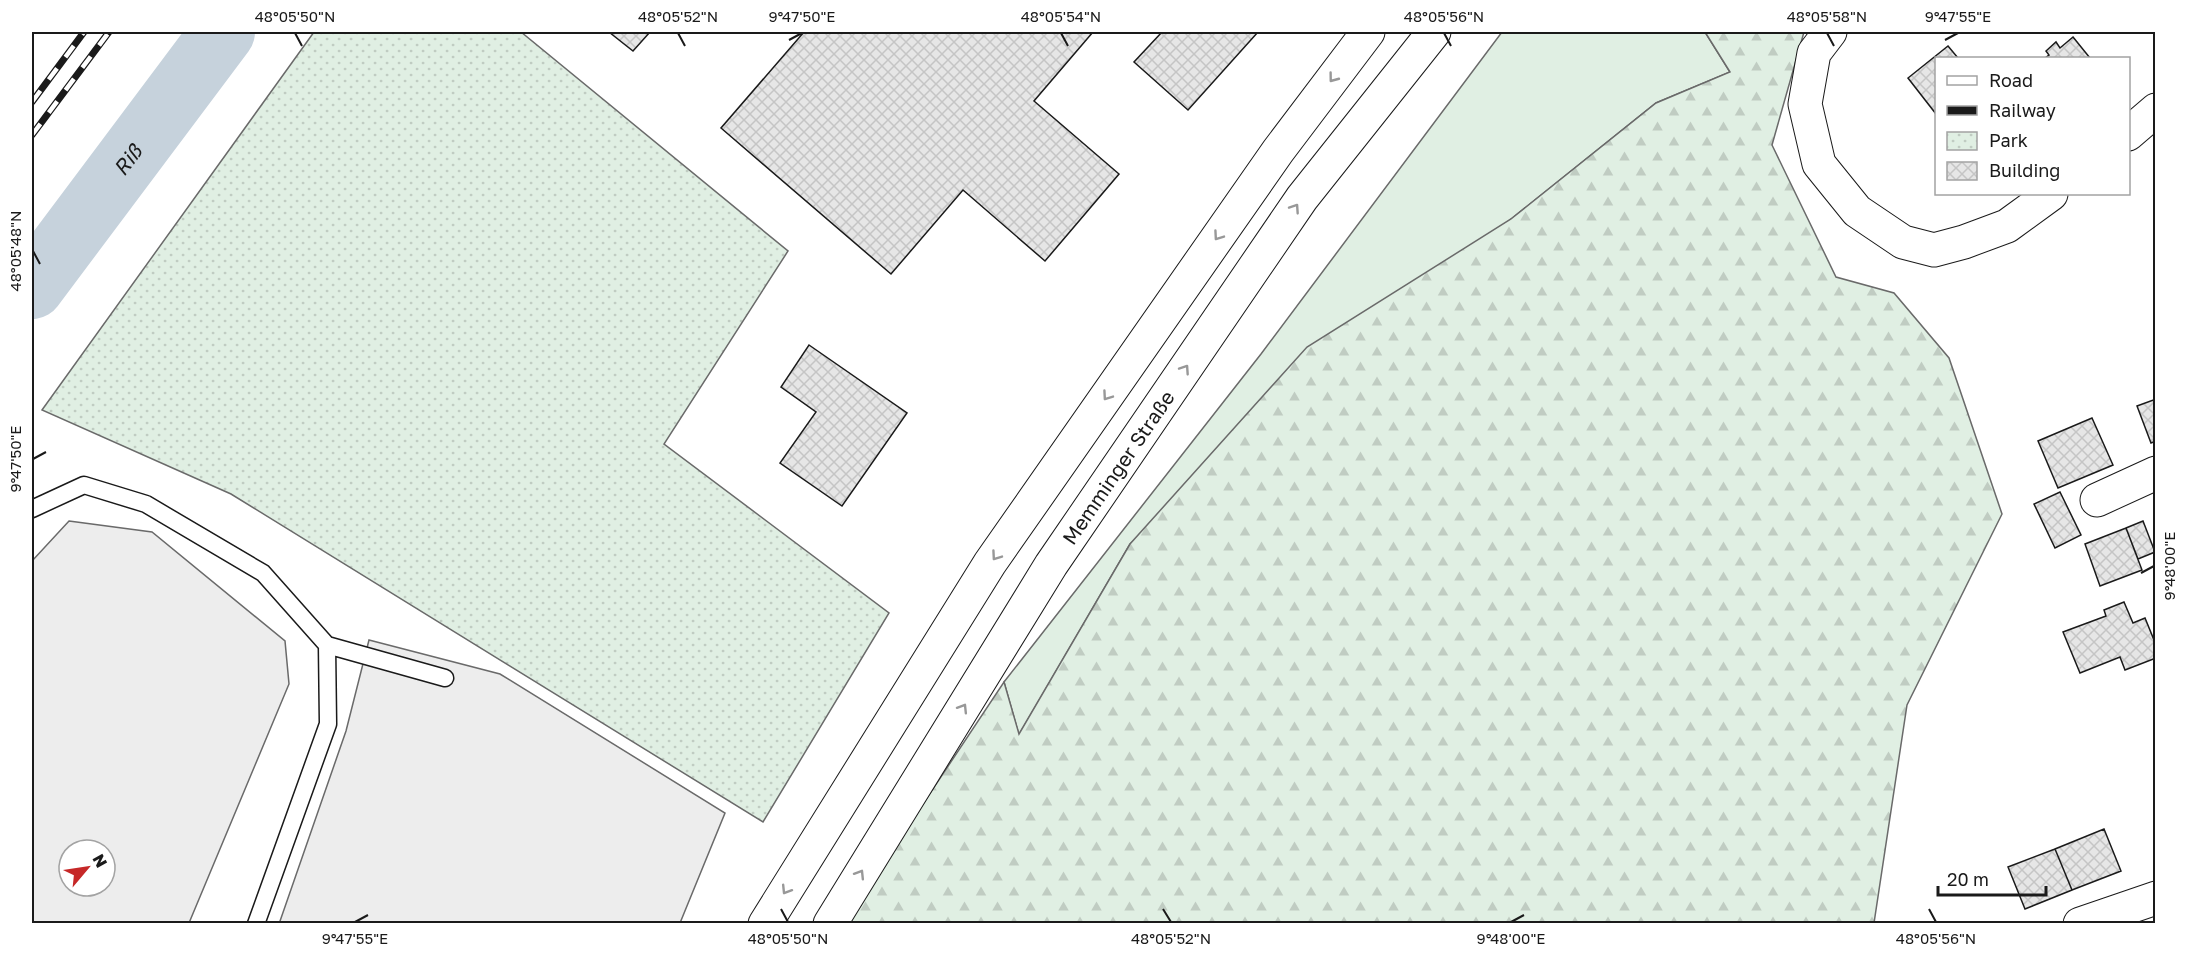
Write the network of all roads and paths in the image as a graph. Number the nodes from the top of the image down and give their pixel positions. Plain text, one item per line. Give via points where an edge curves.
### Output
1 (1368, 32) edge
2 (1434, 32) edge
3 (1830, 32) edge
4 (2156, 110) edge
5 (2130, 132) edge
6 (2050, 195) edge
7 (2156, 473) edge
8 (2097, 500) dead end
9 (32, 509) edge
10 (327, 645) junction
11 (445, 678) dead end
12 (2156, 898) edge
13 (256, 924) edge
14 (765, 924) edge
15 (830, 924) edge
16 (2080, 924) edge

1 -> 14 main road via 1278,151 990,563
15 -> 2 main road, Memminger Straße via 1052,565 1302,198
3 - 6 main road via 1814,53 1805,104 1819,164 1857,210 1903,242 1934,250 2007,226
4 - 5 main road
7 - 8 main road
9 - 10 lane via 84,485 146,504 263,573
10 - 11 lane
10 - 13 lane via 328,724
12 - 16 main road

